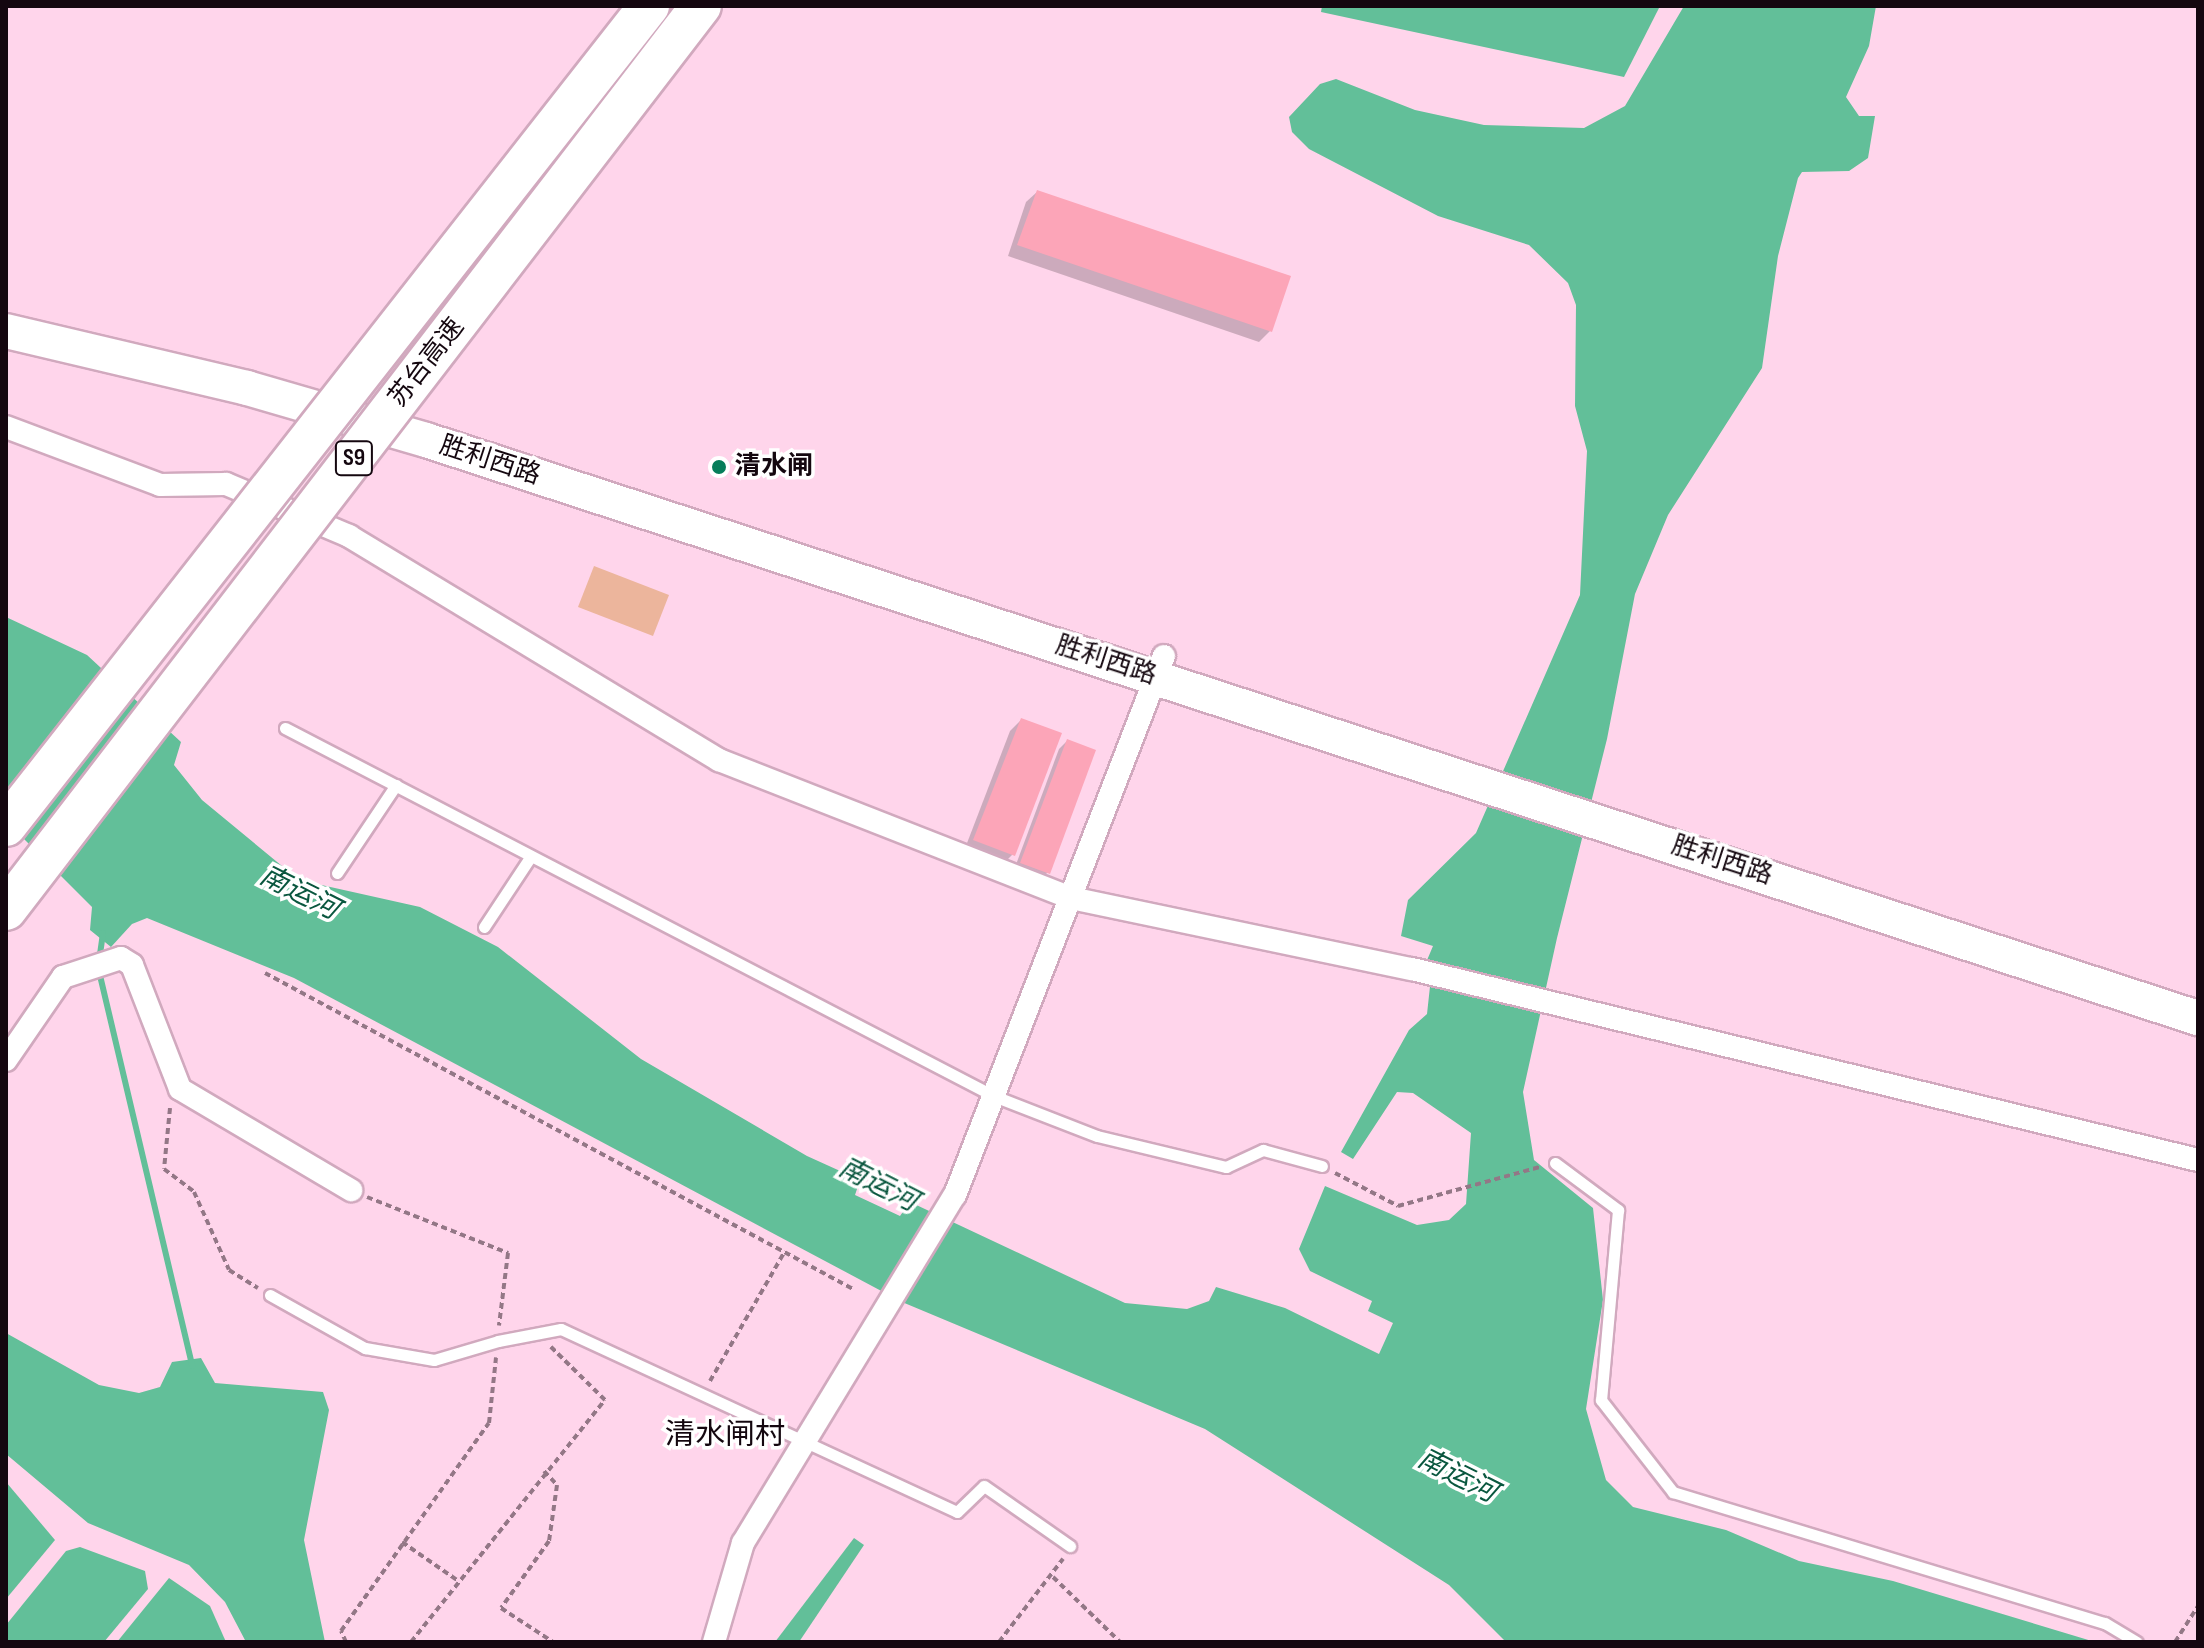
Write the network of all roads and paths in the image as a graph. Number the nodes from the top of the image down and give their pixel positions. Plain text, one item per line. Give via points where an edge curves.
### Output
1 (649, 6) edge
2 (701, 6) edge
3 (6, 309) edge
4 (6, 331) edge
5 (6, 427) edge
6 (1160, 666) junction
7 (285, 728) dead end
8 (396, 785) junction
9 (1600, 810) junction
10 (6, 826) edge
11 (531, 856) junction
12 (337, 873) dead end
13 (1071, 898) junction
14 (6, 910) edge
15 (484, 927) dead end
16 (265, 973) dead end
17 (2198, 995) edge
18 (2198, 1018) edge
19 (6, 1060) edge
20 (176, 1078) junction
21 (994, 1096) junction
22 (2198, 1160) edge
23 (1555, 1163) joint
24 (1322, 1166) joint
25 (351, 1190) joint
26 (785, 1251) junction
27 (853, 1289) dead end
28 (270, 1295) joint
29 (537, 1334) junction
30 (498, 1341) junction
31 (702, 1395) junction
32 (805, 1444) junction
33 (544, 1471) junction
34 (402, 1542) junction
35 (1070, 1546) joint
36 (1053, 1577) junction
37 (457, 1580) junction
38 (2198, 1606) edge
39 (346, 1642) edge
40 (411, 1642) edge
41 (553, 1642) edge
42 (714, 1642) edge
43 (999, 1642) edge
44 (1120, 1642) edge
45 (2137, 1642) edge
46 (2175, 1642) edge

1 - 10 highway, 苏台高速 / S9, bridge
2 - 14 highway, 苏台高速 / S9, bridge
3 - 6 main road, 胜利西路 via 250,365 429,418
4 - 6 main road, 胜利西路 via 247,388
5 - 13 street via 160,485 226,484 349,536 719,760
6 - 9 main road, 胜利西路
6 - 13 street
7 - 8 lane
8 - 11 lane
8 - 12 lane
9 - 17 main road, 胜利西路
9 - 18 main road, 胜利西路
11 - 15 lane
11 - 21 lane
13 - 21 street
13 - 22 street via 1412,969
16 - 26 path
19 - 20 street via 63,977 121,958 132,965
20 - 25 street via 180,1089
20 - 28 path via 164,1169 194,1192 229,1270
21 - 24 lane via 1097,1136 1226,1167 1263,1150
21 - 32 street via 955,1195
23 - 24 path via 1398,1206
23 - 45 lane via 1618,1210 1601,1400 1673,1492 2105,1623
25 - 30 path via 508,1253
26 - 27 path
26 - 31 path
28 - 30 lane via 365,1348 434,1360
29 - 30 lane
29 - 31 lane via 561,1329
29 - 33 path via 605,1400
30 - 34 path via 489,1423
31 - 32 lane
32 - 35 lane via 957,1512 984,1486
32 - 42 street via 743,1543
33 - 37 path
33 - 41 path via 557,1485 549,1541 501,1608
34 - 37 path
34 - 39 path via 341,1631
35 - 36 path
36 - 43 path
36 - 44 path
37 - 40 path
38 - 46 path

